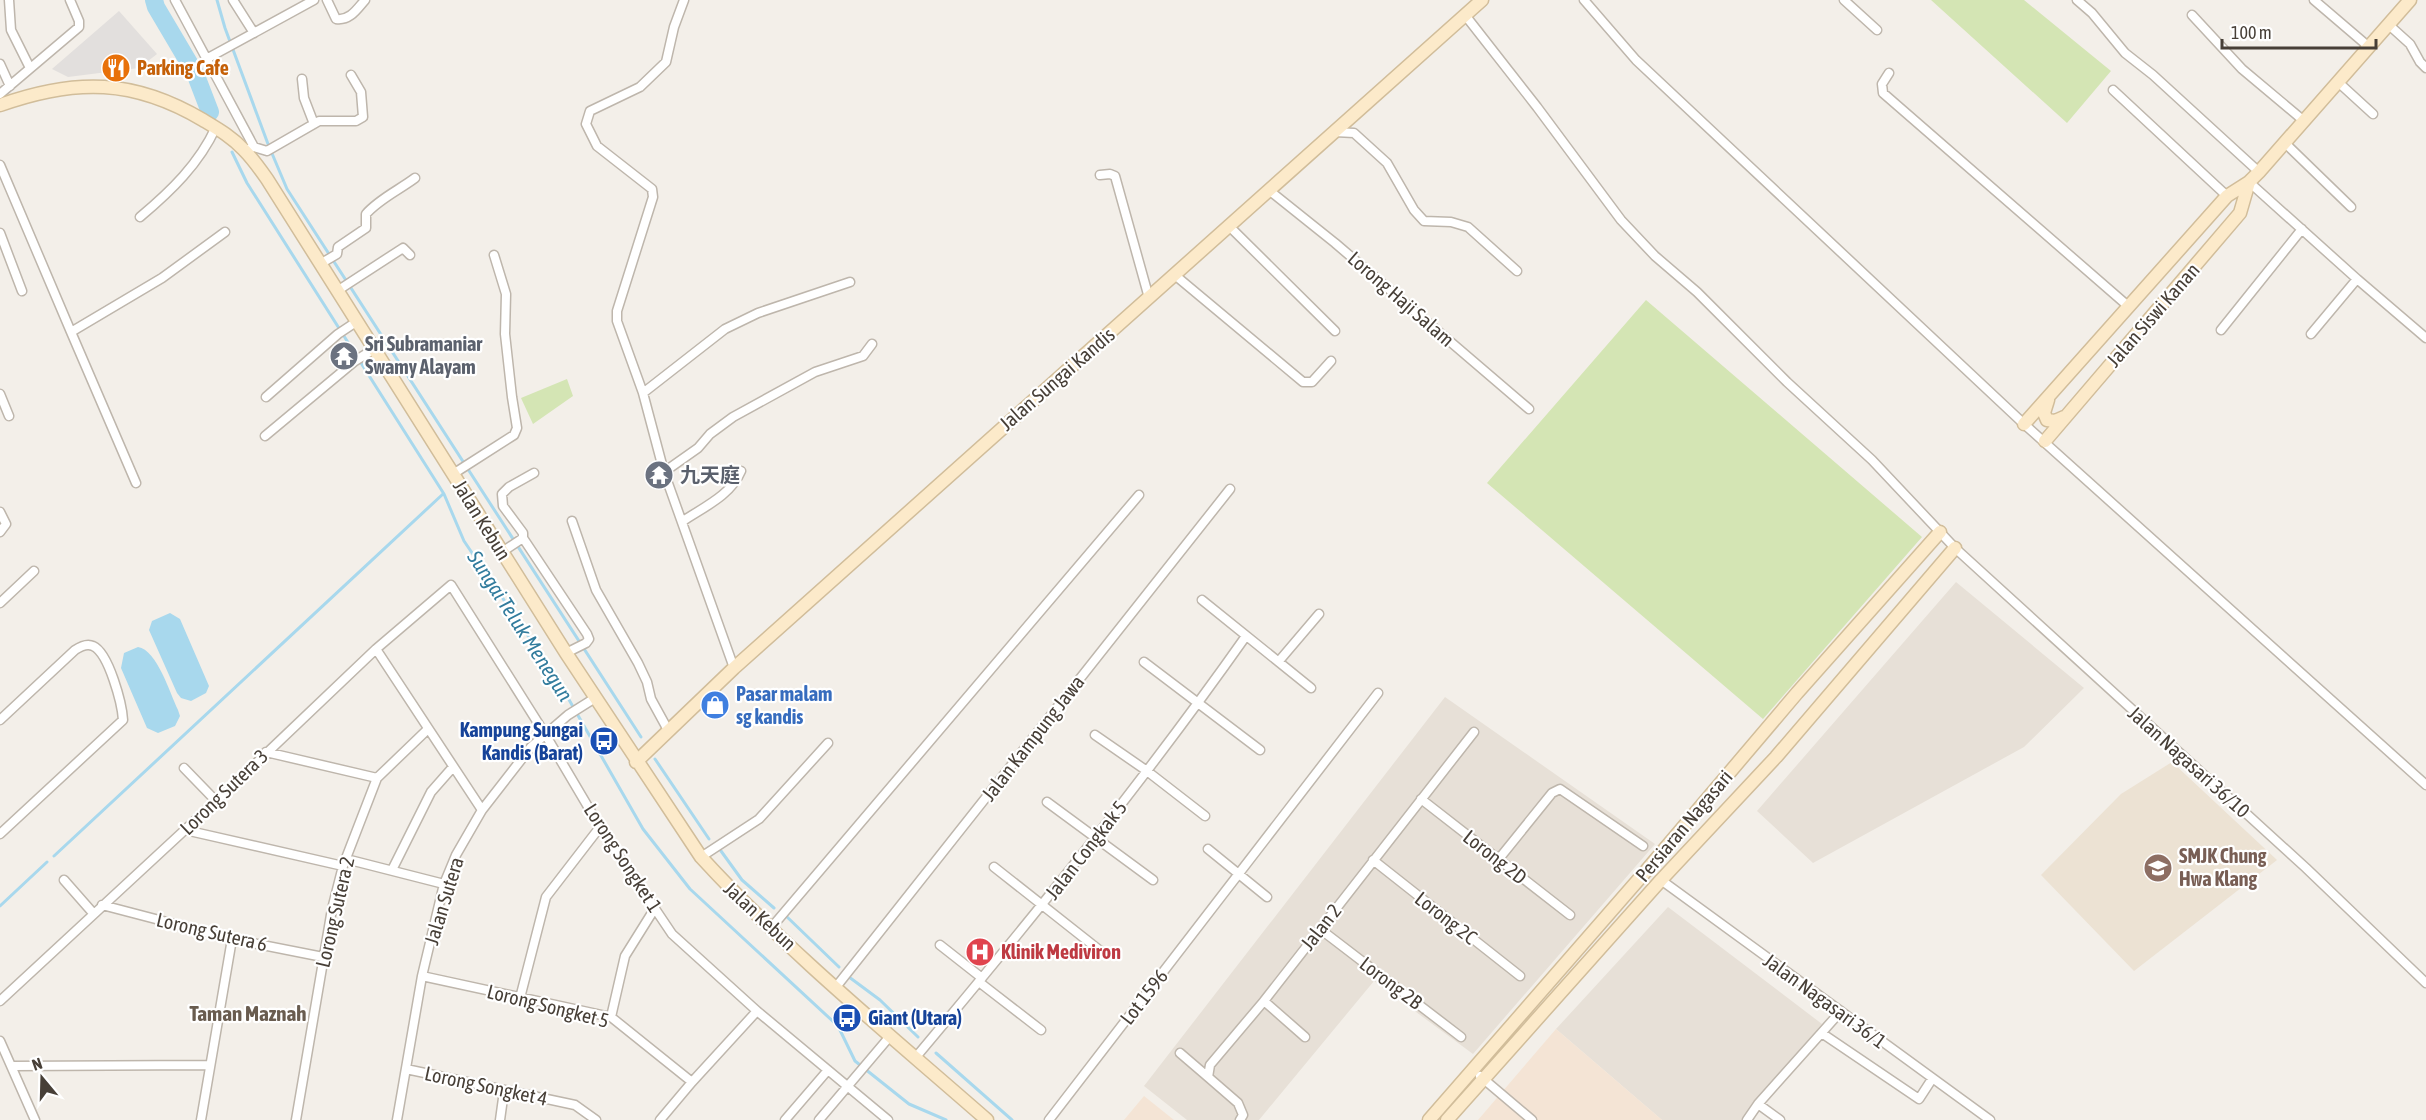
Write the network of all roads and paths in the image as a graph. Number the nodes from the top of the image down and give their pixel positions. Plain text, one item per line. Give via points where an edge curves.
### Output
1 (9, 0) edge
2 (70, 0) edge
3 (175, 0) edge
4 (233, 0) edge
5 (314, 0) edge
6 (327, 0) edge
7 (365, 0) edge
8 (684, 0) edge
9 (1482, 0) edge
10 (1584, 0) edge
11 (1844, 0) edge
12 (2077, 0) edge
13 (2314, 0) edge
14 (2410, 0) edge
15 (1465, 15) junction
16 (2192, 15) dead end
17 (2390, 26) junction
18 (1877, 30) dead end
19 (254, 33) junction
20 (2369, 47) junction
21 (208, 58) junction
22 (0, 64) edge
23 (30, 68) junction
24 (2426, 68) edge
25 (1889, 73) dead end
26 (351, 75) dead end
27 (302, 79) dead end
28 (2338, 82) junction
29 (10, 86) junction
30 (2113, 90) dead end
31 (0, 94) edge
32 (0, 105) edge
33 (2373, 114) dead end
34 (2304, 121) junction
35 (314, 124) junction
36 (216, 127) junction
37 (1335, 132) junction
38 (2285, 143) junction
39 (249, 149) junction
40 (0, 165) edge
41 (2259, 172) junction
42 (1100, 176) dead end
43 (415, 178) dead end
44 (2249, 182) junction
45 (1270, 191) junction
46 (2227, 196) junction
47 (2351, 207) dead end
48 (140, 217) dead end
49 (1230, 227) junction
50 (2302, 229) junction
51 (225, 232) dead end
52 (0, 233) edge
53 (410, 255) dead end
54 (494, 255) dead end
55 (327, 260) junction
56 (1517, 271) dead end
57 (1176, 276) junction
58 (2357, 279) junction
59 (850, 282) dead end
60 (344, 286) junction
61 (22, 291) dead end
62 (1149, 298) junction
63 (2128, 306) junction
64 (356, 322) junction
65 (2221, 330) dead end
66 (1335, 331) dead end
67 (71, 332) junction
68 (2311, 334) dead end
69 (2426, 338) edge
70 (872, 344) dead end
71 (374, 349) junction
72 (1331, 361) dead end
73 (643, 393) junction
74 (0, 394) edge
75 (2049, 396) junction
76 (266, 397) dead end
77 (1529, 409) dead end
78 (2068, 414) junction
79 (9, 416) dead end
80 (2024, 424) junction
81 (265, 436) dead end
82 (2045, 441) junction
83 (462, 469) junction
84 (741, 471) dead end
85 (664, 472) junction
86 (534, 473) dead end
87 (136, 483) dead end
88 (1230, 489) dead end
89 (1139, 495) dead end
90 (0, 512) edge
91 (572, 521) dead end
92 (683, 521) junction
93 (0, 532) edge
94 (1940, 532) junction
95 (514, 544) junction
96 (1955, 548) junction
97 (1918, 557) junction
98 (1937, 570) junction
99 (34, 571) dead end
100 (451, 585) joint
101 (1202, 600) dead end
102 (0, 603) edge
103 (1318, 614) dead end
104 (1246, 636) junction
105 (376, 649) junction
106 (566, 653) junction
107 (1279, 661) junction
108 (1144, 662) dead end
109 (734, 668) junction
110 (1311, 687) dead end
111 (1378, 693) dead end
112 (595, 698) junction
113 (1198, 704) junction
114 (0, 720) edge
115 (428, 729) junction
116 (668, 730) junction
117 (1474, 732) dead end
118 (545, 734) junction
119 (1095, 735) dead end
120 (828, 742) dead end
121 (1260, 750) dead end
122 (266, 752) junction
123 (636, 762) junction
124 (453, 767) junction
125 (183, 768) dead end
126 (1147, 771) junction
127 (376, 778) junction
128 (2426, 785) edge
129 (1421, 799) junction
130 (216, 801) junction
131 (1047, 802) dead end
132 (482, 810) junction
133 (1205, 816) dead end
134 (600, 827) junction
135 (185, 830) junction
136 (0, 834) edge
137 (1095, 839) junction
138 (1643, 846) dead end
139 (1208, 849) dead end
140 (701, 857) junction
141 (1373, 860) junction
142 (1498, 860) junction
143 (344, 862) junction
144 (994, 867) dead end
145 (392, 870) junction
146 (1239, 874) junction
147 (63, 880) dead end
148 (1153, 880) dead end
149 (1660, 880) junction
150 (444, 884) junction
151 (1267, 897) dead end
152 (102, 905) junction
153 (1043, 906) junction
154 (655, 908) junction
155 (93, 913) junction
156 (1570, 915) dead end
157 (771, 928) junction
158 (1320, 929) junction
159 (232, 939) junction
160 (940, 945) dead end
161 (1103, 952) dead end
162 (323, 957) junction
163 (422, 976) junction
164 (1520, 976) dead end
165 (981, 980) junction
166 (2423, 981) edge
167 (836, 987) junction
168 (520, 998) junction
169 (0, 1001) edge
170 (1264, 1001) junction
171 (757, 1011) junction
172 (1840, 1011) junction
173 (610, 1017) junction
174 (1041, 1030) dead end
175 (1823, 1034) junction
176 (891, 1035) junction
177 (1305, 1037) dead end
178 (1461, 1037) dead end
179 (0, 1041) edge
180 (1180, 1053) dead end
181 (916, 1057) junction
182 (209, 1065) junction
183 (12, 1066) junction
184 (406, 1069) junction
185 (828, 1070) junction
186 (1472, 1070) junction
187 (1208, 1077) junction
188 (1484, 1079) junction
189 (1932, 1079) junction
190 (692, 1082) junction
191 (848, 1086) junction
192 (504, 1091) junction
193 (1758, 1104) junction
194 (35, 1120) edge
195 (201, 1120) edge
196 (296, 1120) edge
197 (397, 1120) edge
198 (500, 1120) edge
199 (596, 1120) edge
200 (660, 1120) edge
201 (785, 1120) edge
202 (819, 1120) edge
203 (888, 1120) edge
204 (987, 1120) edge
205 (1048, 1120) edge
206 (1240, 1120) edge
207 (1429, 1120) edge
208 (1448, 1120) edge
209 (1532, 1120) edge
210 (1747, 1120) edge
211 (1780, 1120) edge
212 (1989, 1120) edge

1 - 23 street via 11,30
2 - 23 street via 79,27
3 - 21 street
4 - 19 street
5 - 19 street
6 - 7 street via 336,19 342,20 349,18
8 - 73 street via 666,62 640,87 590,111 586,124 597,146 652,189 653,197 617,311 617,321
9 - 15 street, Jalan Sungai Kandis
10 - 80 street via 1636,60
11 - 18 street
12 - 41 street via 2125,53
13 - 20 street
14 - 17 street, Jalan Siswi Kanan
15 - 37 street, Jalan Sungai Kandis
15 - 94 street, Jalan Nagasari 36/10 via 1621,220 1872,460
16 - 34 street via 2242,69
17 - 20 street, Jalan Siswi Kanan
17 - 24 street
19 - 21 street
20 - 28 street, Jalan Siswi Kanan
21 - 39 street
22 - 29 street
23 - 29 street
25 - 63 street via 1882,84 1883,93
26 - 35 street via 361,92 363,117
27 - 35 street via 304,99
28 - 33 street
28 - 34 street, Jalan Siswi Kanan
29 - 31 street
30 - 46 street
32 - 36 street, Jalan Kebun via 44,92 126,88 182,107
34 - 38 street, Jalan Siswi Kanan
35 - 39 street via 270,150
36 - 39 street, Jalan Kebun
36 - 48 street via 206,149 169,193
37 - 45 street, Jalan Sungai Kandis
37 - 56 street via 1354,133 1387,163 1424,221 1468,227
38 - 41 street, Jalan Siswi Kanan
38 - 47 street
39 - 55 street, Jalan Kebun
40 - 67 street
41 - 44 street, Jalan Siswi Kanan
42 - 62 street via 1115,176
43 - 55 street via 375,204 366,214 366,228 338,247 337,254
44 - 46 street, Jalan Siswi Kanan
44 - 50 street
44 - 78 street, Jalan Siswi Kanan via 2241,213
45 - 49 street, Jalan Sungai Kandis
45 - 77 street, Lorong Haji Salam
46 - 63 street, Jalan Siswi Kanan
49 - 57 street, Jalan Sungai Kandis
49 - 66 street
50 - 58 street
50 - 65 street
51 - 67 street via 162,278
52 - 61 street
53 - 60 street via 403,248
54 - 83 street via 506,294 505,334 517,428 514,435
55 - 60 street, Jalan Kebun
57 - 62 street, Jalan Sungai Kandis
57 - 72 street via 1303,382 1312,382
58 - 68 street
58 - 69 street
59 - 73 street via 725,328
60 - 64 street, Jalan Kebun
62 - 109 street, Jalan Sungai Kandis
63 - 75 street, Jalan Siswi Kanan
64 - 71 street, Jalan Kebun
64 - 76 street
67 - 87 street
70 - 85 street via 863,356 815,372 733,417
71 - 81 street
71 - 83 street, Jalan Kebun
73 - 85 street
74 - 79 street
75 - 78 street via 2044,413 2047,420 2055,421
75 - 80 street, Jalan Siswi Kanan
78 - 82 street, Jalan Siswi Kanan
80 - 82 street
82 - 128 street
83 - 95 street, Jalan Kebun
84 - 92 street via 729,490
85 - 92 street
86 - 95 street via 502,494 503,506 523,533
88 - 167 street, Jalan Kampung Jawa
89 - 157 street
90 - 93 street via 6,524
91 - 116 street via 596,590 634,654
92 - 109 street
94 - 96 street, Jalan Nagasari 36/10
94 - 97 street, Persiaran Nagasari
95 - 106 street, Jalan Kebun
95 - 106 street via 582,624 589,639
96 - 98 street, Persiaran Nagasari
96 - 166 street, Jalan Nagasari 36/10 via 2306,868
97 - 98 street via 1928,551 1936,552
97 - 186 street, Persiaran Nagasari
98 - 149 street, Persiaran Nagasari via 1776,758
99 - 102 street
100 - 105 street, Lorong Sutera 3
100 - 118 street, Lorong Songket 1
101 - 104 street
103 - 107 street
104 - 107 street
104 - 113 street, Jalan Congkak 5
105 - 115 street
105 - 122 street, Lorong Sutera 3
106 - 112 street, Jalan Kebun
107 - 110 street
108 - 113 street
109 - 116 street, Jalan Sungai Kandis
111 - 146 street, Lot 1596
112 - 118 street, Jalan Sutera
112 - 123 street, Jalan Kebun
113 - 121 street
113 - 126 street, Jalan Congkak 5
114 - 136 street via 75,650 90,645 101,653 123,706 123,720
115 - 124 street
115 - 127 street, Lorong Sutera 2
116 - 123 street, Jalan Sungai Kandis
117 - 129 street, Jalan 2
118 - 132 street, Jalan Sutera
118 - 134 street, Lorong Songket 1
119 - 126 street
120 - 140 street via 759,819
122 - 127 street
122 - 130 street, Lorong Sutera 3
123 - 140 street, Jalan Kebun
124 - 132 street
124 - 145 street via 430,792
125 - 130 street
126 - 133 street
126 - 137 street, Jalan Congkak 5
127 - 143 street, Lorong Sutera 2
129 - 141 street, Jalan 2
129 - 142 street, Lorong 2D
130 - 135 street, Lorong Sutera 3
131 - 137 street
132 - 150 street, Jalan Sutera
134 - 154 street, Lorong Songket 1
134 - 168 street via 546,897
135 - 143 street
135 - 152 street, Lorong Sutera 3
137 - 148 street
137 - 153 street, Jalan Congkak 5
138 - 142 street via 1560,789 1552,793
139 - 146 street
140 - 157 street, Jalan Kebun
141 - 158 street, Jalan 2
141 - 164 street, Lorong 2C
142 - 156 street, Lorong 2D
143 - 145 street
143 - 162 street, Lorong Sutera 2
144 - 153 street
145 - 150 street
146 - 151 street
146 - 205 street, Lot 1596
147 - 155 street
149 - 172 street, Jalan Nagasari 36/1
149 - 188 street, Persiaran Nagasari
150 - 163 street, Jalan Sutera
152 - 155 street, Lorong Sutera 3
152 - 159 street, Lorong Sutera 6
153 - 161 street
153 - 165 street, Jalan Congkak 5
154 - 171 street, Lorong Songket 1 via 672,934
154 - 173 street via 625,956
155 - 169 street, Lorong Sutera 3
157 - 167 street, Jalan Kebun
158 - 170 street, Jalan 2
158 - 178 street, Lorong 2B
159 - 162 street, Lorong Sutera 6
159 - 182 street
160 - 165 street
162 - 196 street, Lorong Sutera 2
163 - 168 street, Lorong Songket 5
163 - 184 street, Jalan Sutera
165 - 174 street
165 - 181 street, Jalan Congkak 5
167 - 176 street, Jalan Kebun
168 - 173 street, Lorong Songket 5
170 - 177 street
170 - 187 street, Jalan 2 via 1210,1065
171 - 185 street, Lorong Songket 1
171 - 190 street
172 - 175 street
172 - 189 street, Jalan Nagasari 36/1
173 - 190 street, Lorong Songket 5
175 - 189 street via 1919,1100
175 - 193 street
176 - 181 street, Jalan Kebun
176 - 191 street
179 - 183 street
180 - 187 street
181 - 204 street, Jalan Kebun
182 - 183 street
182 - 195 street
183 - 194 street
184 - 192 street, Lorong Songket 4
184 - 197 street, Jalan Sutera
185 - 191 street, Lorong Songket 1
185 - 201 street
186 - 188 street
186 - 207 street, Persiaran Nagasari
187 - 206 street via 1238,1103 1243,1114
188 - 208 street, Persiaran Nagasari
188 - 209 street
189 - 212 street, Jalan Nagasari 36/1
190 - 200 street
191 - 202 street
191 - 203 street, Lorong Songket 1
192 - 198 street
192 - 199 street, Lorong Songket 4 via 575,1105
193 - 210 street
193 - 211 street

